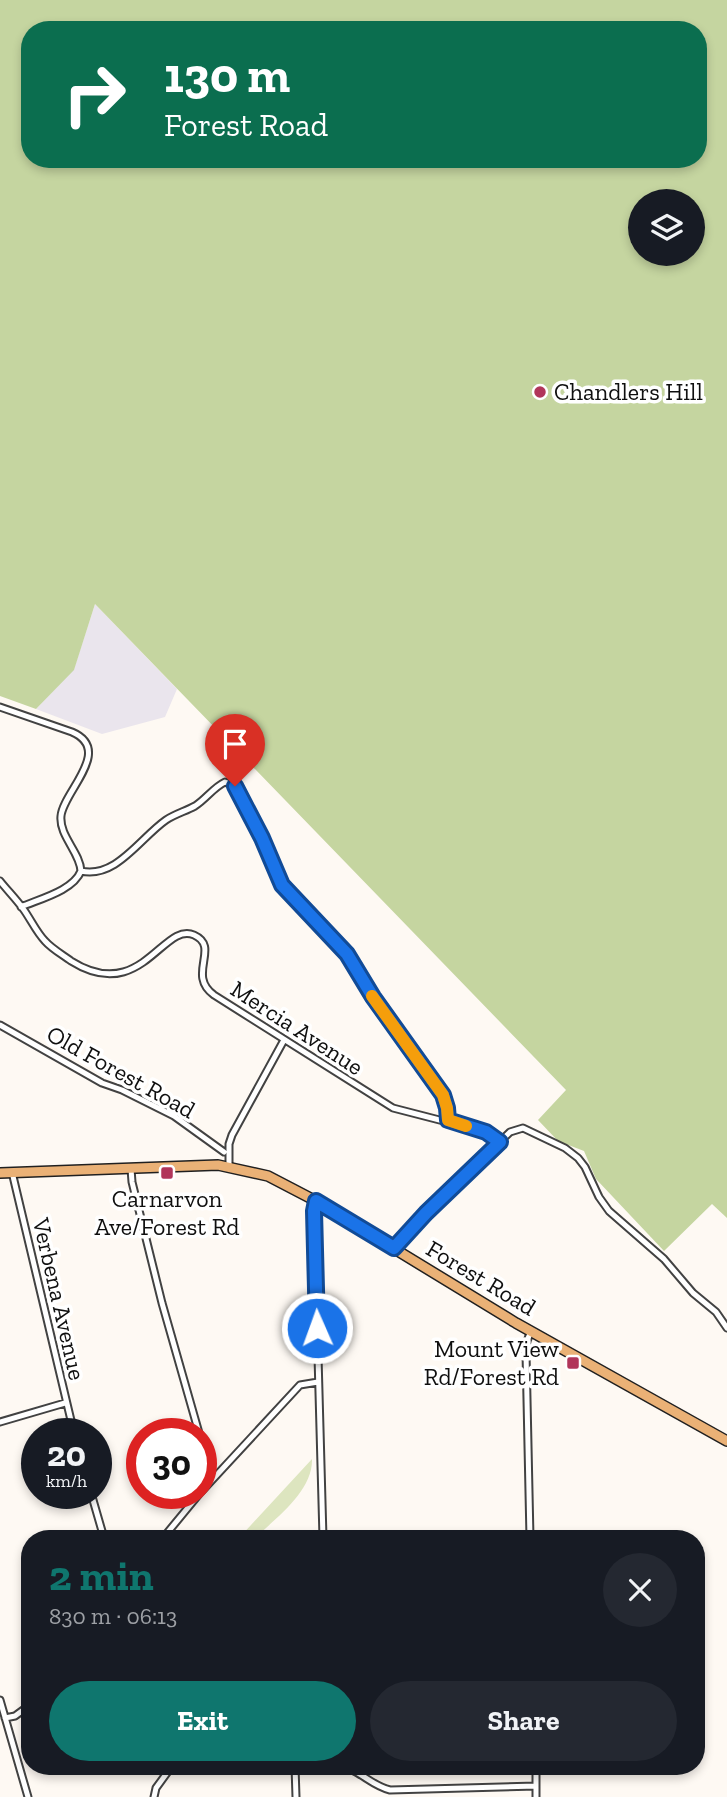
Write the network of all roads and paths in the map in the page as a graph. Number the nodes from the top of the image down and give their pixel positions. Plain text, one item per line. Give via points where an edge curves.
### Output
1 (0, 707) edge
2 (81, 871) junction
3 (0, 881) edge
4 (21, 907) junction
5 (0, 1025) edge
6 (284, 1040) junction
7 (448, 1120) junction
8 (500, 1142) junction
9 (229, 1143) junction
10 (224, 1152) junction
11 (218, 1166) junction
12 (229, 1166) junction
13 (131, 1169) junction
14 (12, 1172) junction
15 (0, 1173) edge
16 (316, 1201) junction
17 (394, 1248) junction
18 (727, 1328) edge
19 (531, 1331) junction
20 (318, 1382) junction
21 (65, 1402) junction
22 (70, 1418) edge
23 (195, 1418) edge
24 (0, 1422) edge
25 (727, 1441) edge
26 (217, 1474) edge
27 (96, 1509) edge
28 (187, 1509) edge
29 (102, 1530) edge
30 (170, 1530) edge
31 (323, 1530) edge
32 (530, 1530) edge
33 (0, 1700) edge
34 (21, 1712) edge
35 (5, 1718) junction
36 (21, 1773) edge
37 (22, 1775) edge
38 (165, 1775) edge
39 (294, 1775) edge
40 (361, 1775) edge
41 (536, 1775) edge
42 (536, 1786) junction
43 (28, 1797) edge
44 (154, 1797) edge
45 (296, 1797) edge
46 (536, 1797) edge

1 - 2 street via 82,736 87,744 85,767 60,817
2 - 4 street via 62,889
2 - 7 street via 107,869 168,818 195,806 218,785 235,786 282,885 347,954 443,1095
3 - 4 street, Mercia Avenue
4 - 6 street, Mercia Avenue via 46,942 94,973 125,972 175,936 193,934 206,950 205,989
5 - 10 street, Old Forest Road via 102,1083 174,1116
6 - 7 street, Mercia Avenue via 393,1108
6 - 9 street
7 - 8 street, Mercia Avenue via 486,1132
8 - 17 street
8 - 18 street via 518,1128 526,1129 578,1158 605,1206 664,1259
9 - 10 street
9 - 12 street
10 - 11 street
11 - 12 main road, Forest Road
11 - 13 main road, Forest Road
12 - 16 main road, Forest Road via 268,1176
13 - 14 main road, Forest Road
13 - 23 street
14 - 15 main road, Forest Road
14 - 21 street, Verbena Avenue
16 - 17 main road, Forest Road
16 - 20 street
17 - 19 main road, Forest Road
19 - 25 main road, Forest Road
19 - 32 street via 526,1353
20 - 26 street via 300,1385
20 - 31 street
21 - 22 street, Verbena Avenue
21 - 24 street
27 - 29 street
28 - 30 street
33 - 35 street
34 - 35 street
35 - 36 street
37 - 43 street
38 - 44 street
39 - 45 street
40 - 42 street via 390,1790
41 - 42 street
42 - 46 street

